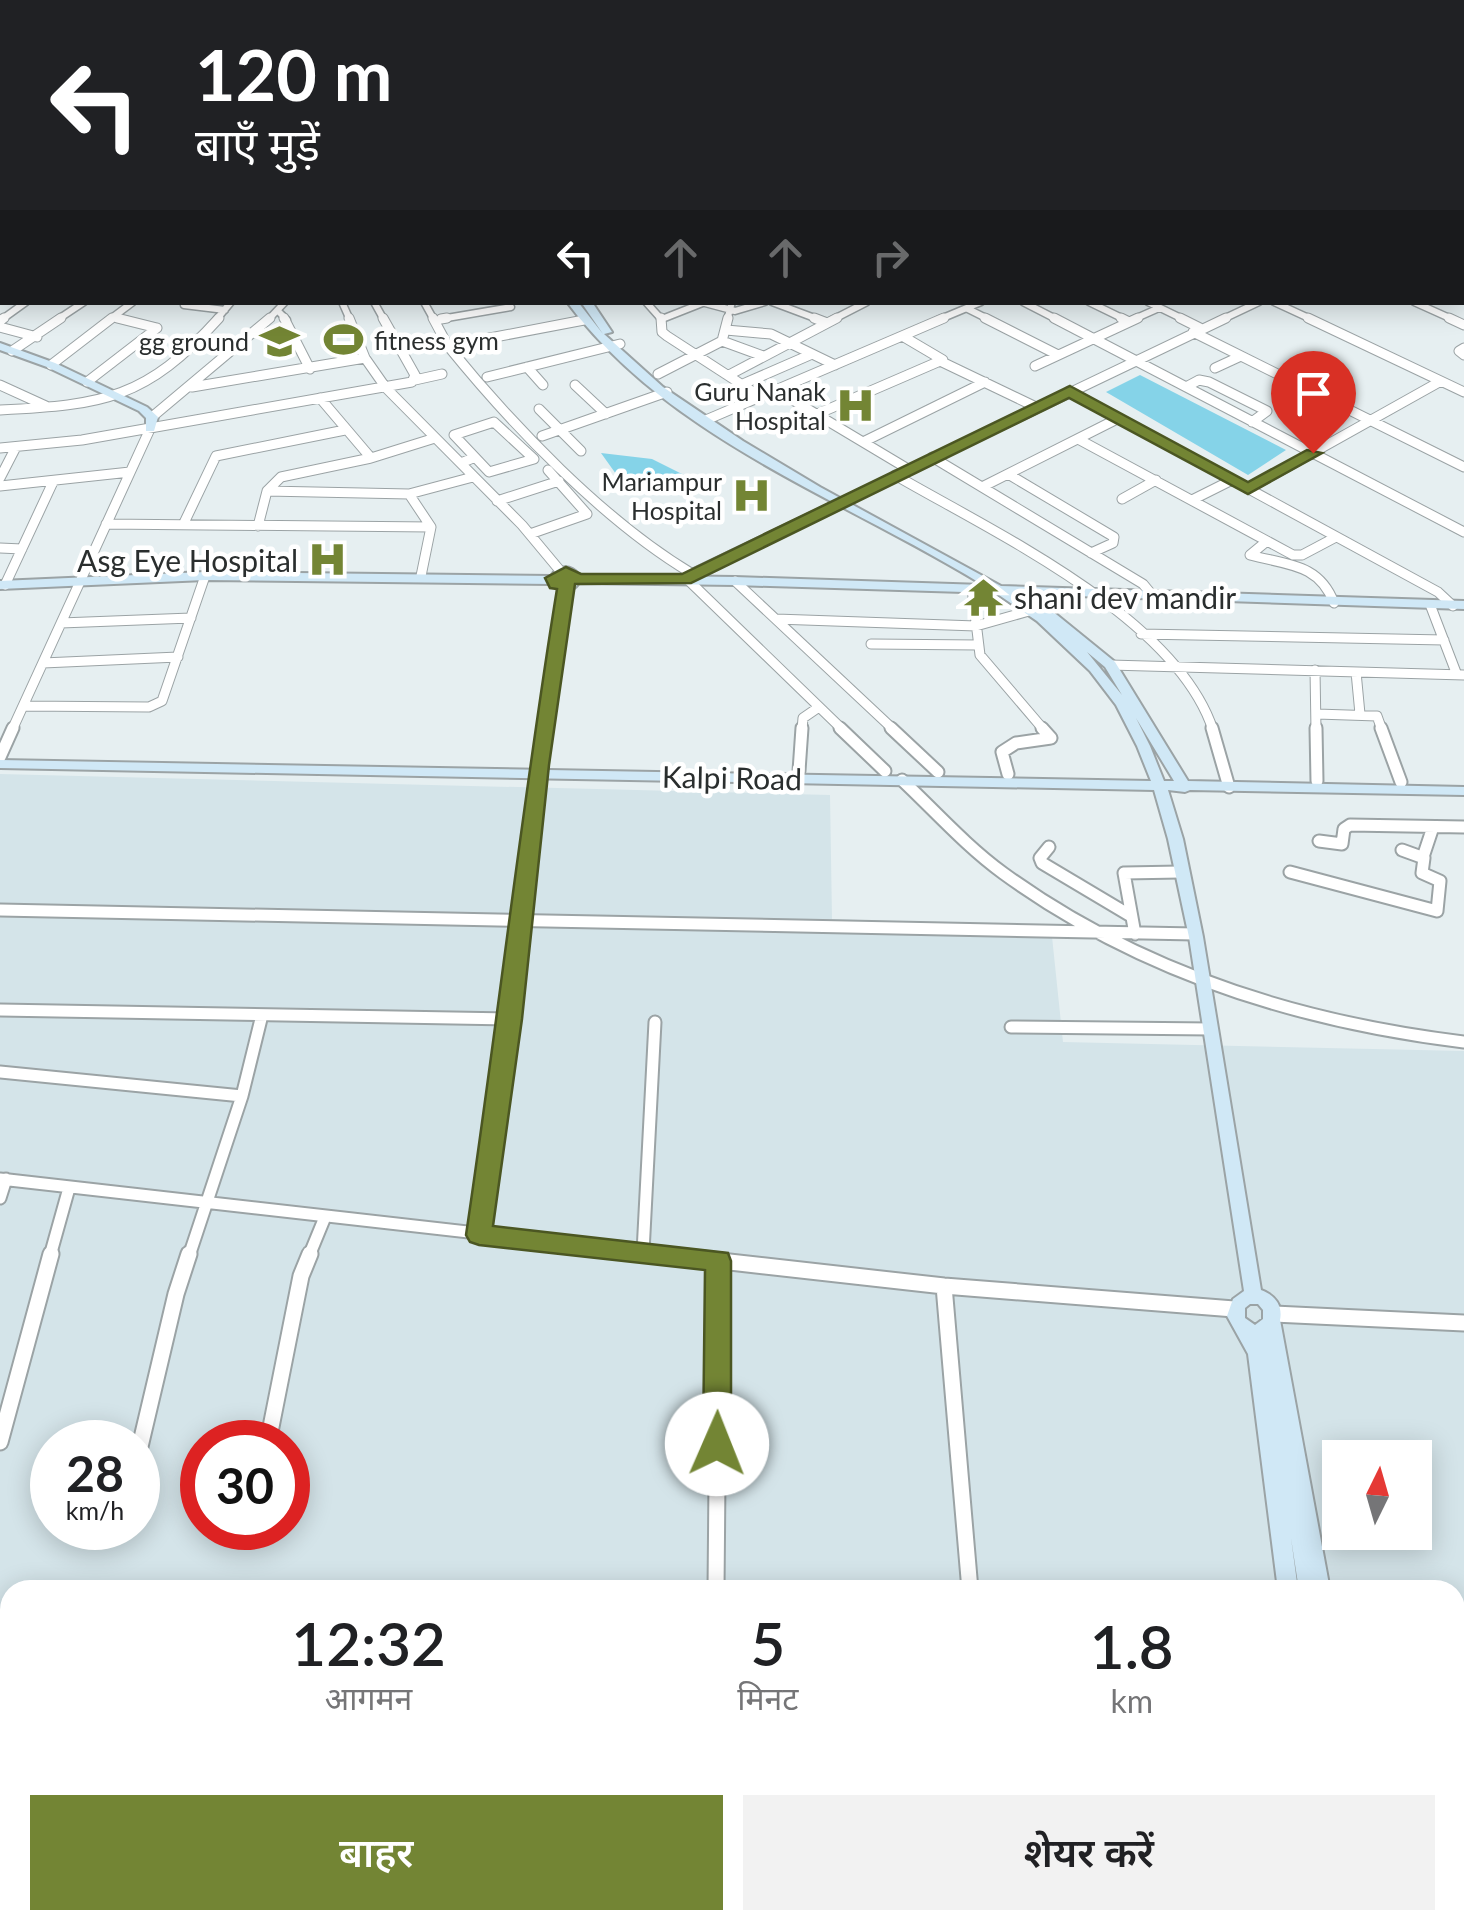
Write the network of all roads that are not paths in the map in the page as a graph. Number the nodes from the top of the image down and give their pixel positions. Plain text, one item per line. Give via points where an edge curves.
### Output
1 (22, 305) edge
2 (80, 305) edge
3 (130, 305) edge
4 (184, 305) edge
5 (283, 305) edge
6 (342, 305) edge
7 (374, 305) edge
8 (425, 305) edge
9 (510, 305) edge
10 (574, 305) edge
11 (588, 305) edge
12 (649, 305) edge
13 (695, 305) edge
14 (762, 305) edge
15 (776, 305) edge
16 (862, 305) edge
17 (975, 305) edge
18 (1029, 305) edge
19 (1094, 305) edge
20 (1154, 305) edge
21 (1251, 305) edge
22 (1280, 305) edge
23 (1421, 305) edge
24 (228, 306) edge
25 (731, 308) edge
26 (1159, 308) junction
27 (0, 309) edge
28 (968, 309) junction
29 (14, 312) junction
30 (279, 312) junction
31 (118, 318) junction
32 (442, 319) dead end
33 (662, 319) junction
34 (584, 320) junction
35 (1129, 322) junction
36 (827, 323) junction
37 (0, 324) edge
38 (1464, 325) edge
39 (726, 330) junction
40 (1197, 330) junction
41 (526, 331) junction
42 (37, 337) junction
43 (904, 337) junction
44 (1092, 338) junction
45 (722, 341) junction
46 (790, 342) junction
47 (615, 345) junction
48 (448, 346) junction
49 (6, 349) edge
50 (812, 354) junction
51 (699, 355) junction
52 (1058, 355) junction
53 (762, 356) junction
54 (1241, 356) junction
55 (365, 358) junction
56 (1134, 360) junction
57 (944, 362) junction
58 (51, 365) junction
59 (835, 365) junction
60 (526, 366) junction
61 (1036, 366) dead end
62 (1215, 368) dead end
63 (310, 369) junction
64 (442, 374) dead end
65 (658, 374) junction
66 (729, 375) junction
67 (486, 377) dead end
68 (415, 380) junction
69 (1441, 381) junction
70 (86, 382) junction
71 (985, 382) junction
72 (542, 384) dead end
73 (743, 384) junction
74 (0, 385) edge
75 (192, 386) junction
76 (575, 386) dead end
77 (386, 388) junction
78 (1186, 388) junction
79 (776, 390) junction
80 (1070, 391) junction
81 (667, 392) junction
82 (1464, 392) edge
83 (114, 397) junction
84 (761, 397) junction
85 (320, 398) junction
86 (48, 407) junction
87 (1036, 407) junction
88 (0, 410) edge
89 (539, 410) dead end
90 (606, 414) junction
91 (815, 415) junction
92 (711, 418) junction
93 (1119, 418) junction
94 (1252, 422) junction
95 (1373, 422) junction
96 (151, 423) junction
97 (345, 430) junction
98 (559, 431) junction
99 (542, 436) dead end
100 (435, 438) junction
101 (1078, 438) junction
102 (863, 442) junction
103 (16, 446) junction
104 (0, 448) edge
105 (581, 451) dead end
106 (1313, 453) junction
107 (932, 457) junction
108 (371, 458) junction
109 (473, 458) junction
110 (460, 463) junction
111 (1464, 466) edge
112 (908, 468) junction
113 (548, 470) dead end
114 (130, 472) junction
115 (1008, 474) junction
116 (896, 475) junction
117 (0, 478) edge
118 (473, 478) junction
119 (1156, 480) junction
120 (1232, 480) junction
121 (559, 481) junction
122 (53, 482) junction
123 (0, 486) edge
124 (982, 486) junction
125 (1248, 489) junction
126 (267, 491) junction
127 (409, 494) junction
128 (843, 500) junction
129 (1122, 500) dead end
130 (1192, 500) junction
131 (496, 501) junction
132 (106, 524) junction
133 (183, 525) junction
134 (258, 526) junction
135 (430, 527) junction
136 (1464, 532) edge
137 (530, 534) junction
138 (1336, 537) junction
139 (1267, 541) junction
140 (0, 548) edge
141 (22, 549) junction
142 (1090, 553) junction
143 (205, 576) junction
144 (421, 576) junction
145 (688, 576) junction
146 (565, 579) junction
147 (736, 580) junction
148 (80, 582) junction
149 (3, 585) edge
150 (972, 590) junction
151 (998, 590) junction
152 (1014, 590) junction
153 (1095, 594) junction
154 (1154, 596) junction
155 (1334, 603) junction
156 (1431, 606) junction
157 (1459, 606) edge
158 (1028, 612) junction
159 (191, 618) junction
160 (776, 619) junction
161 (61, 624) junction
162 (976, 626) junction
163 (1140, 634) junction
164 (1444, 640) junction
165 (871, 644) dead end
166 (978, 645) junction
167 (178, 657) junction
168 (43, 663) junction
169 (1110, 665) junction
170 (1171, 666) junction
171 (1315, 670) junction
172 (1356, 672) junction
173 (1460, 675) edge
174 (22, 706) junction
175 (819, 707) junction
176 (1317, 714) junction
177 (1360, 714) junction
178 (0, 758) edge
179 (538, 769) junction
180 (799, 771) junction
181 (885, 771) junction
182 (938, 772) junction
183 (1008, 774) junction
184 (902, 780) junction
185 (1317, 781) junction
186 (1401, 782) junction
187 (1160, 783) junction
188 (1183, 783) junction
189 (1228, 783) junction
190 (1464, 784) edge
191 (1464, 791) edge
192 (1464, 827) edge
193 (1432, 828) junction
194 (1319, 840) dead end
195 (1049, 847) dead end
196 (1402, 850) dead end
197 (1422, 857) junction
198 (1180, 872) junction
199 (1290, 872) dead end
200 (0, 910) edge
201 (1132, 916) junction
202 (521, 922) junction
203 (1096, 933) junction
204 (1135, 934) junction
205 (1195, 934) junction
206 (1203, 978) junction
207 (0, 1010) edge
208 (262, 1015) junction
209 (510, 1019) junction
210 (655, 1022) dead end
211 (1011, 1028) dead end
212 (1211, 1029) junction
213 (1464, 1042) edge
214 (0, 1072) edge
215 (242, 1096) junction
216 (3, 1179) edge
217 (69, 1188) junction
218 (0, 1198) edge
219 (209, 1203) junction
220 (325, 1217) junction
221 (479, 1235) junction
222 (643, 1252) junction
223 (718, 1261) junction
224 (944, 1286) junction
225 (1254, 1298) junction
226 (1234, 1309) junction
227 (1262, 1324) junction
228 (1464, 1324) edge
229 (146, 1420) edge
230 (272, 1420) edge
231 (0, 1442) edge
232 (716, 1580) edge
233 (969, 1580) edge
234 (1287, 1580) edge
235 (1307, 1580) edge
236 (1318, 1580) edge

1 - 29 street
2 - 42 street
3 - 31 street
4 - 24 street
5 - 30 street
6 - 55 street
7 - 68 street
8 - 48 street
9 - 32 street
9 - 41 street
10 - 34 main road
11 - 47 main road
12 - 33 street
13 - 33 street
14 - 25 street
15 - 36 street
16 - 36 street
17 - 28 street
18 - 44 street
19 - 35 street
20 - 26 street
21 - 40 street
22 - 69 street
23 - 38 street
24 - 83 street via 150,376
25 - 39 street
26 - 35 street
26 - 40 street
27 - 29 street
28 - 43 street
28 - 52 street
29 - 37 street
30 - 63 street
30 - 75 street
31 - 58 street
31 - 70 street via 157,328
33 - 51 street via 662,332
34 - 41 street
34 - 47 main road
35 - 44 street
36 - 46 street
37 - 42 street
39 - 45 street
39 - 46 street via 765,332
40 - 54 street
40 - 56 street
41 - 48 street
42 - 49 street
43 - 57 street
43 - 59 street
44 - 52 street
44 - 56 street
45 - 51 street
45 - 53 street
46 - 50 street
46 - 53 street
47 - 60 street
47 - 65 main road
47 - 81 main road
48 - 145 street via 492,400
49 - 58 main road
50 - 59 street
50 - 73 street
51 - 65 street
51 - 66 street
52 - 61 street
53 - 66 street
54 - 62 street
54 - 95 street
55 - 63 street
55 - 77 street
56 - 78 street
56 - 80 street
57 - 71 street
57 - 91 street
58 - 70 main road
59 - 79 street
60 - 67 street
60 - 72 street
63 - 75 street
64 - 68 street
65 - 92 main road
66 - 73 street
68 - 77 street
69 - 82 street
69 - 95 street
70 - 83 main road
71 - 87 street
71 - 102 street
73 - 84 street
74 - 86 street
75 - 96 street
76 - 90 street
77 - 85 street
77 - 100 street
78 - 94 street
78 - 94 street via 1210,382 1267,411
79 - 84 street
79 - 91 street
80 - 87 street
80 - 93 street
81 - 90 street
81 - 92 main road
83 - 86 street
83 - 96 main road
84 - 92 street
85 - 96 street
85 - 97 street
86 - 88 street
87 - 107 street
89 - 98 street
90 - 98 street
91 - 102 street
92 - 128 main road
93 - 101 street
93 - 120 street
94 - 106 street
95 - 106 street
95 - 111 street
96 - 103 street
96 - 114 street
97 - 108 street
97 - 133 street via 216,456
98 - 99 street
98 - 105 street
100 - 108 street
100 - 110 street
101 - 115 street
101 - 119 street
102 - 112 street
103 - 104 street
103 - 117 street
106 - 125 street
106 - 136 street
107 - 112 street
107 - 124 street
108 - 126 street via 281,477
109 - 109 street via 489,472 534,459 494,422 454,435
109 - 110 street
110 - 118 street
112 - 116 street
113 - 121 street
114 - 122 street
114 - 132 street
115 - 124 street
115 - 142 street via 1114,537
116 - 128 street
116 - 153 street
118 - 127 street
118 - 131 street
119 - 129 street
119 - 130 street
120 - 125 street
120 - 130 street
121 - 131 street
121 - 137 street via 587,514
122 - 123 street
122 - 141 street
124 - 142 street
125 - 138 street
126 - 127 street
126 - 134 street
127 - 135 street
128 - 145 street
128 - 151 main road
128 - 152 main road
130 - 139 street
131 - 137 street
132 - 133 street
132 - 148 street
133 - 134 street
134 - 135 street
135 - 144 street
137 - 146 street
138 - 139 street via 1298,556
138 - 157 street
139 - 155 street via 1250,555 1320,574
140 - 141 street
141 - 149 street
142 - 154 street
143 - 144 main road
143 - 148 main road
143 - 159 street
144 - 146 main road
145 - 146 main road
145 - 147 main road
145 - 175 street
146 - 179 street
147 - 150 main road
147 - 160 street
148 - 149 main road
148 - 161 street
150 - 151 main road
150 - 162 street
151 - 152 main road
151 - 158 main road
152 - 153 main road
152 - 169 main road
153 - 154 main road
153 - 163 street
154 - 155 main road
155 - 156 main road
156 - 157 main road
156 - 164 street
158 - 162 street
158 - 187 main road via 1112,688
159 - 161 street
159 - 167 street
160 - 162 street
160 - 182 street
161 - 168 street
162 - 166 street
163 - 164 street
163 - 170 street
164 - 173 street
165 - 166 street
166 - 183 street via 1051,738 1002,752
167 - 168 street
167 - 174 street via 156,706
168 - 174 street
169 - 170 street
169 - 188 main road
170 - 171 street
170 - 189 street via 1193,688
171 - 172 street
171 - 176 street
172 - 173 street
172 - 177 street
174 - 178 street
175 - 180 street via 803,718
175 - 181 street
176 - 177 street
176 - 185 street
177 - 186 street via 1379,719
178 - 179 main road, Kalpi Road
179 - 180 main road, Kalpi Road
179 - 184 main road, Kalpi Road
179 - 202 street
180 - 181 main road, Kalpi Road
181 - 182 main road, Kalpi Road
182 - 183 main road, Kalpi Road
183 - 187 main road, Kalpi Road
184 - 187 main road, Kalpi Road
184 - 203 street via 1002,872
185 - 186 main road, Kalpi Road
185 - 189 main road, Kalpi Road
186 - 190 main road, Kalpi Road
187 - 188 main road, Kalpi Road
187 - 198 main road
188 - 189 main road, Kalpi Road
189 - 191 main road, Kalpi Road
192 - 193 street
193 - 194 street via 1350,825 1342,844
193 - 197 street
195 - 201 street via 1042,862
196 - 197 street
197 - 199 street via 1422,873 1440,880 1437,911
198 - 201 street via 1125,871
198 - 205 main road
200 - 202 street
201 - 204 street
202 - 203 street
202 - 209 street
203 - 204 street
203 - 206 street
204 - 205 street
205 - 206 main road
206 - 212 main road
206 - 213 street via 1340,1021
207 - 208 street
208 - 209 street
208 - 215 street
209 - 221 street
210 - 222 street
211 - 212 street
212 - 225 main road
214 - 215 street
215 - 219 street
216 - 217 street
216 - 218 street
217 - 219 street
217 - 231 street
219 - 220 street
219 - 229 street via 176,1294
220 - 221 street
220 - 230 street via 300,1276
221 - 222 street
222 - 223 street
223 - 224 street
223 - 232 street
224 - 226 street
224 - 233 street
225 - 226 main road
225 - 227 main road via 1267,1303
226 - 227 main road via 1236,1319
227 - 228 street
227 - 234 main road via 1258,1354
227 - 235 main road
227 - 236 main road

